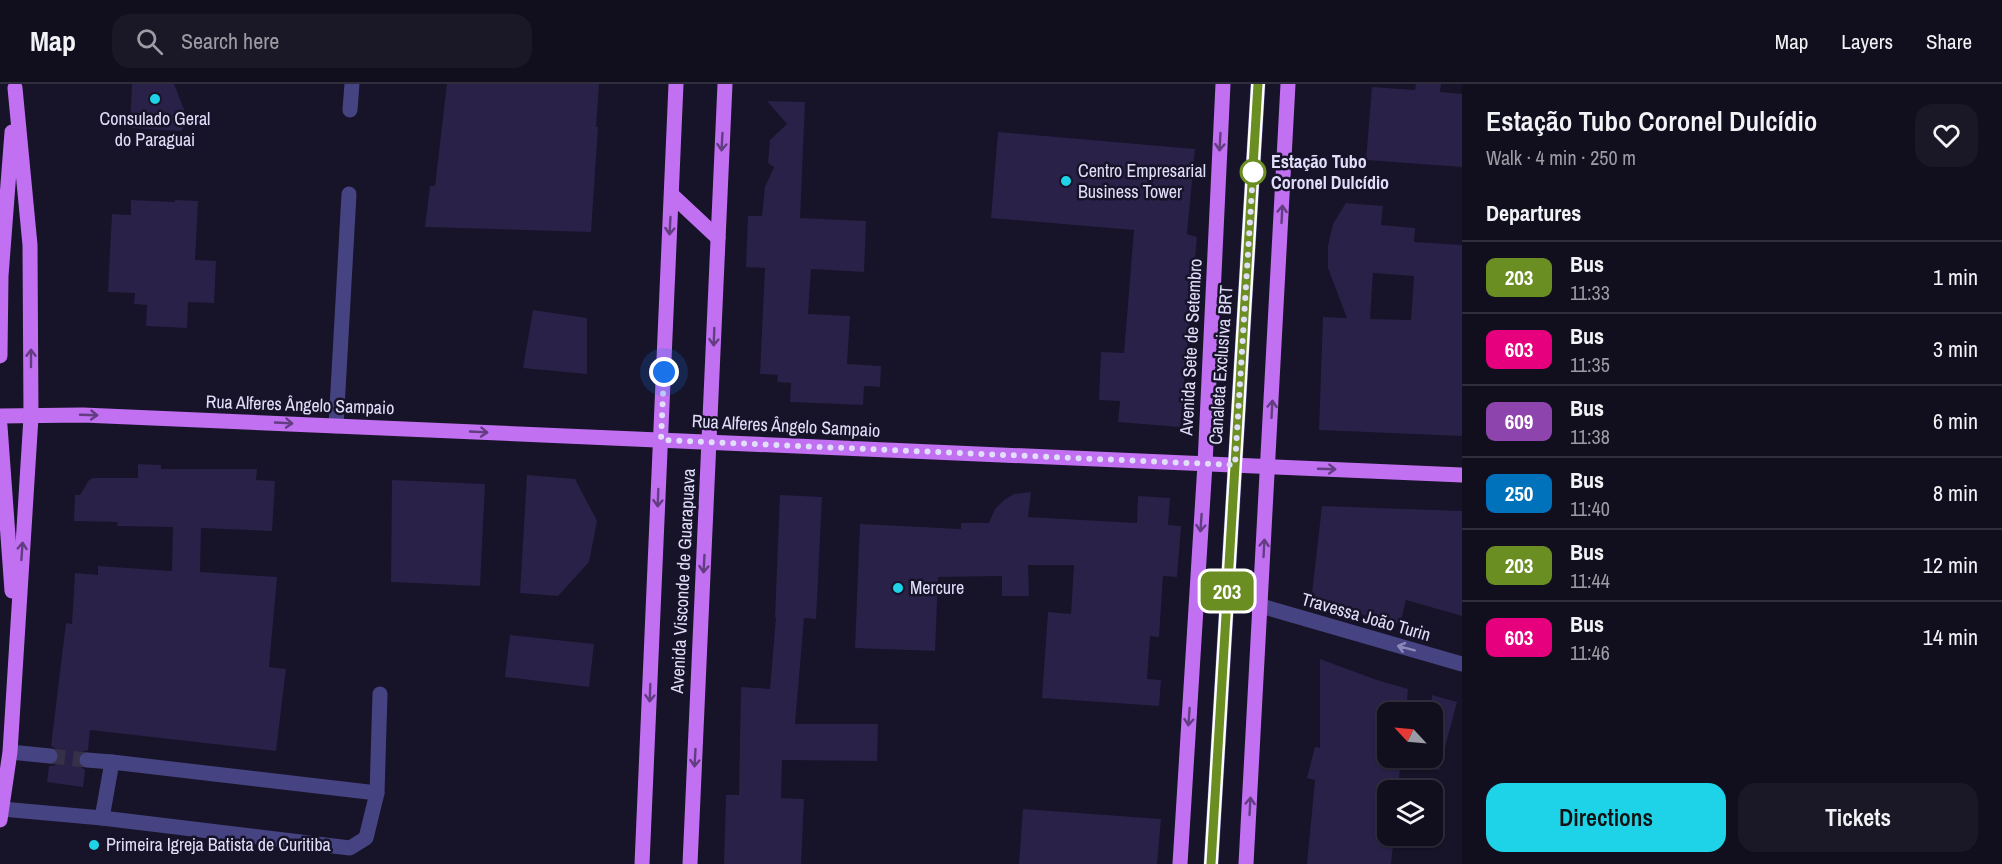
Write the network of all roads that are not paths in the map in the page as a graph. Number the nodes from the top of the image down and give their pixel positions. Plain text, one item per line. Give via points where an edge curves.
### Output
1 (352, 84) edge
2 (676, 84) edge
3 (725, 84) edge
4 (1223, 84) edge
5 (1258, 84) edge
6 (1288, 84) edge
7 (15, 86) edge
8 (350, 110) dead end
9 (349, 194) dead end
10 (672, 195) junction
11 (718, 238) junction
12 (1, 276) edge
13 (0, 356) edge
14 (0, 416) edge
15 (31, 417) junction
16 (0, 426) edge
17 (336, 426) junction
18 (661, 440) junction
19 (709, 442) junction
20 (1205, 464) junction
21 (1235, 465) junction
22 (1269, 467) junction
23 (1462, 475) edge
24 (1261, 606) junction
25 (16, 651) junction
26 (1462, 664) edge
27 (380, 694) dead end
28 (10, 752) junction
29 (50, 756) tunnel mouth
30 (87, 759) tunnel mouth
31 (112, 762) junction
32 (377, 793) junction
33 (1, 815) edge
34 (102, 818) junction
35 (642, 864) edge
36 (690, 864) edge
37 (1180, 864) edge
38 (1211, 864) edge
39 (1246, 864) edge

1 - 8 street
2 - 10 main road, Avenida Visconde de Guarapuava
3 -> 11 main road, Avenida Visconde de Guarapuava
4 -> 20 main road, Avenida Sete de Setembro
5 - 21 street, Canaleta Exclusiva BRT
22 -> 6 main road
7 - 12 main road
15 -> 7 main road via 30,245
9 - 17 street
10 - 11 main road
10 -> 18 main road, Avenida Visconde de Guarapuava
11 -> 19 main road, Avenida Visconde de Guarapuava
12 - 13 main road
14 - 15 main road, Rua Alferes Ângelo Sampaio
15 -> 17 main road, Rua Alferes Ângelo Sampaio via 83,415
25 -> 15 main road
16 - 25 main road
17 -> 18 main road, Rua Alferes Ângelo Sampaio
18 - 19 main road, Rua Alferes Ângelo Sampaio
18 -> 35 main road, Avenida Visconde de Guarapuava
19 - 20 main road, Rua Alferes Ângelo Sampaio
19 -> 36 main road, Avenida Visconde de Guarapuava
20 - 21 main road, Rua Alferes Ângelo Sampaio
20 -> 37 main road, Avenida Sete de Setembro
21 - 22 main road, Rua Alferes Ângelo Sampaio
21 - 38 street, Canaleta Exclusiva BRT
22 -> 23 main road, Rua Alferes Ângelo Sampaio
24 -> 22 main road
26 -> 24 street, Travessa João Turin
39 -> 24 main road
25 - 28 main road
27 - 32 street
28 - 29 street
28 - 33 main road
30 - 31 street
31 - 32 street
31 - 34 street
32 - 34 street via 366,838 350,848
33 - 34 street

